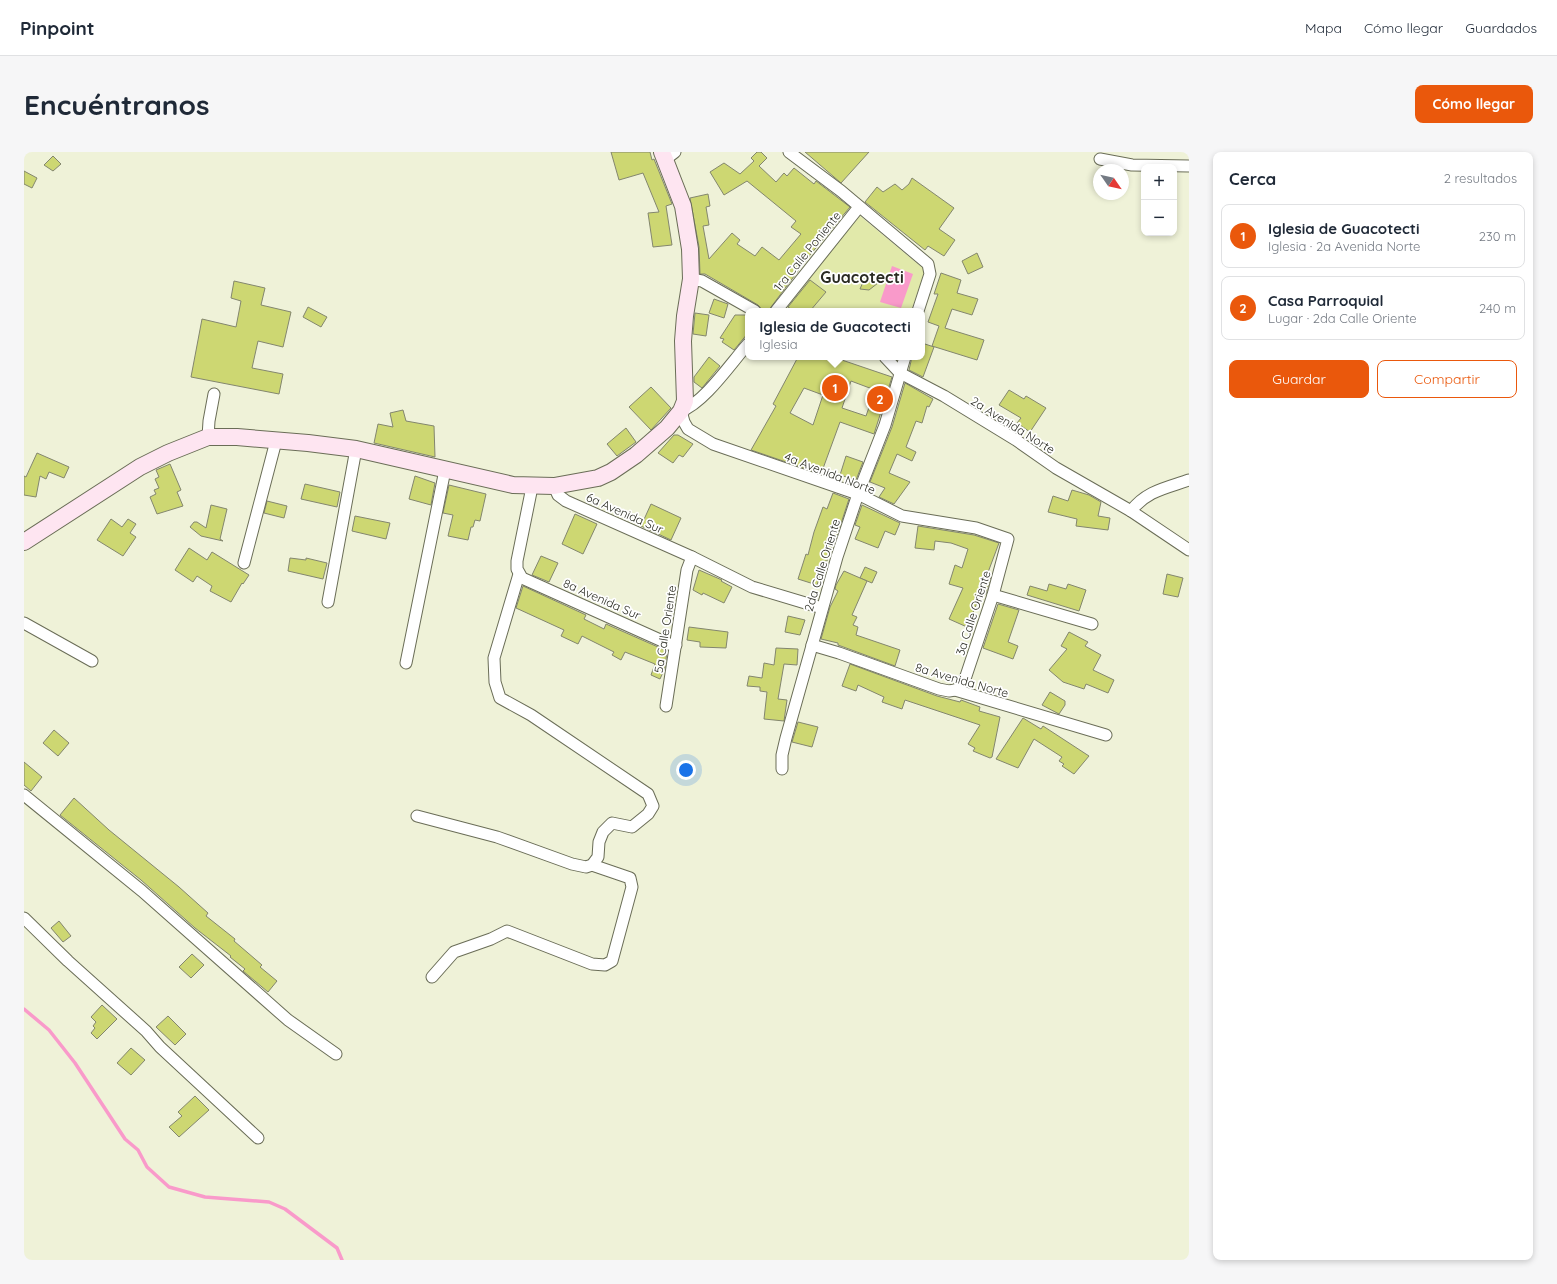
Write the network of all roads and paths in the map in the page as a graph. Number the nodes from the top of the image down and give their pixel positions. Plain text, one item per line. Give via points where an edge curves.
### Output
1 (789, 152) edge
2 (668, 154) edge
3 (1100, 159) dead end
4 (1189, 166) edge
5 (859, 207) junction
6 (691, 279) junction
7 (750, 308) edge
8 (778, 308) edge
9 (919, 308) edge
10 (745, 347) edge
11 (888, 360) edge
12 (903, 360) edge
13 (900, 373) junction
14 (214, 394) dead end
15 (681, 412) junction
16 (208, 437) junction
17 (276, 441) junction
18 (356, 449) junction
19 (445, 470) junction
20 (1189, 480) edge
21 (554, 486) junction
22 (532, 487) junction
23 (858, 494) junction
24 (1131, 511) junction
25 (1008, 539) joint
26 (24, 542) edge
27 (1189, 550) edge
28 (692, 557) junction
29 (244, 563) dead end
30 (519, 574) junction
31 (993, 595) junction
32 (328, 602) dead end
33 (822, 608) junction
34 (24, 623) edge
35 (1092, 624) dead end
36 (676, 645) junction
37 (812, 645) junction
38 (92, 661) dead end
39 (406, 663) dead end
40 (955, 690) junction
41 (666, 706) dead end
42 (1106, 735) dead end
43 (782, 769) dead end
44 (24, 795) edge
45 (417, 816) dead end
46 (592, 865) junction
47 (24, 918) edge
48 (432, 977) dead end
49 (336, 1054) dead end
50 (258, 1138) dead end

1 - 5 street
2 - 6 street via 683,206 690,249
3 - 4 street via 1132,165
5 - 8 street, 1ra Calle Poniente
5 - 9 street via 928,264 930,274
6 - 7 street via 702,281
6 - 15 street via 685,316 685,401
10 - 15 street via 699,400
11 - 13 street, 2a Avenida Norte
12 - 13 street, 2da Calle Oriente
13 - 23 street, 2da Calle Oriente via 885,425
13 - 24 street, 2a Avenida Norte via 944,396 1056,468
14 - 16 street
15 - 21 street via 649,444 611,472 598,478
15 - 23 street, 4a Avenida Norte via 688,429 713,444
16 - 17 street
16 - 26 street via 140,466
17 - 18 street
17 - 29 street
18 - 19 street
18 - 32 street
19 - 22 street via 488,481
19 - 39 street
20 - 24 street via 1148,494
21 - 22 street
21 - 28 street, 6a Avenida Sur via 558,495 566,501
22 - 30 street via 517,561
23 - 25 street, 4a Avenida Norte via 902,516 976,528
23 - 33 street, 2da Calle Oriente
24 - 27 street, 2a Avenida Norte
25 - 31 street, 3a Calle Oriente
28 - 33 street, 6a Avenida Sur via 752,586
28 - 36 street, 5a Calle Oriente via 687,570
30 - 36 street, 8a Avenida Sur via 528,582
30 - 46 street via 494,658 495,682 500,698 531,715 648,794 653,806 648,814 632,826 612,823 603,832 599,842 598,858
31 - 35 street
31 - 40 street, 3a Calle Oriente via 966,676 960,688
33 - 37 street, 2da Calle Oriente
34 - 38 street
36 - 41 street, 5a Calle Oriente
37 - 40 street, 8a Avenida Norte via 939,689
37 - 43 street, 2da Calle Oriente via 786,738
40 - 42 street, 8a Avenida Norte
44 - 49 street via 142,891 288,1020
45 - 46 street via 497,837 572,864 586,867
46 - 48 street via 630,878 632,887 612,960 606,965 592,964 507,931 454,952
47 - 50 street

